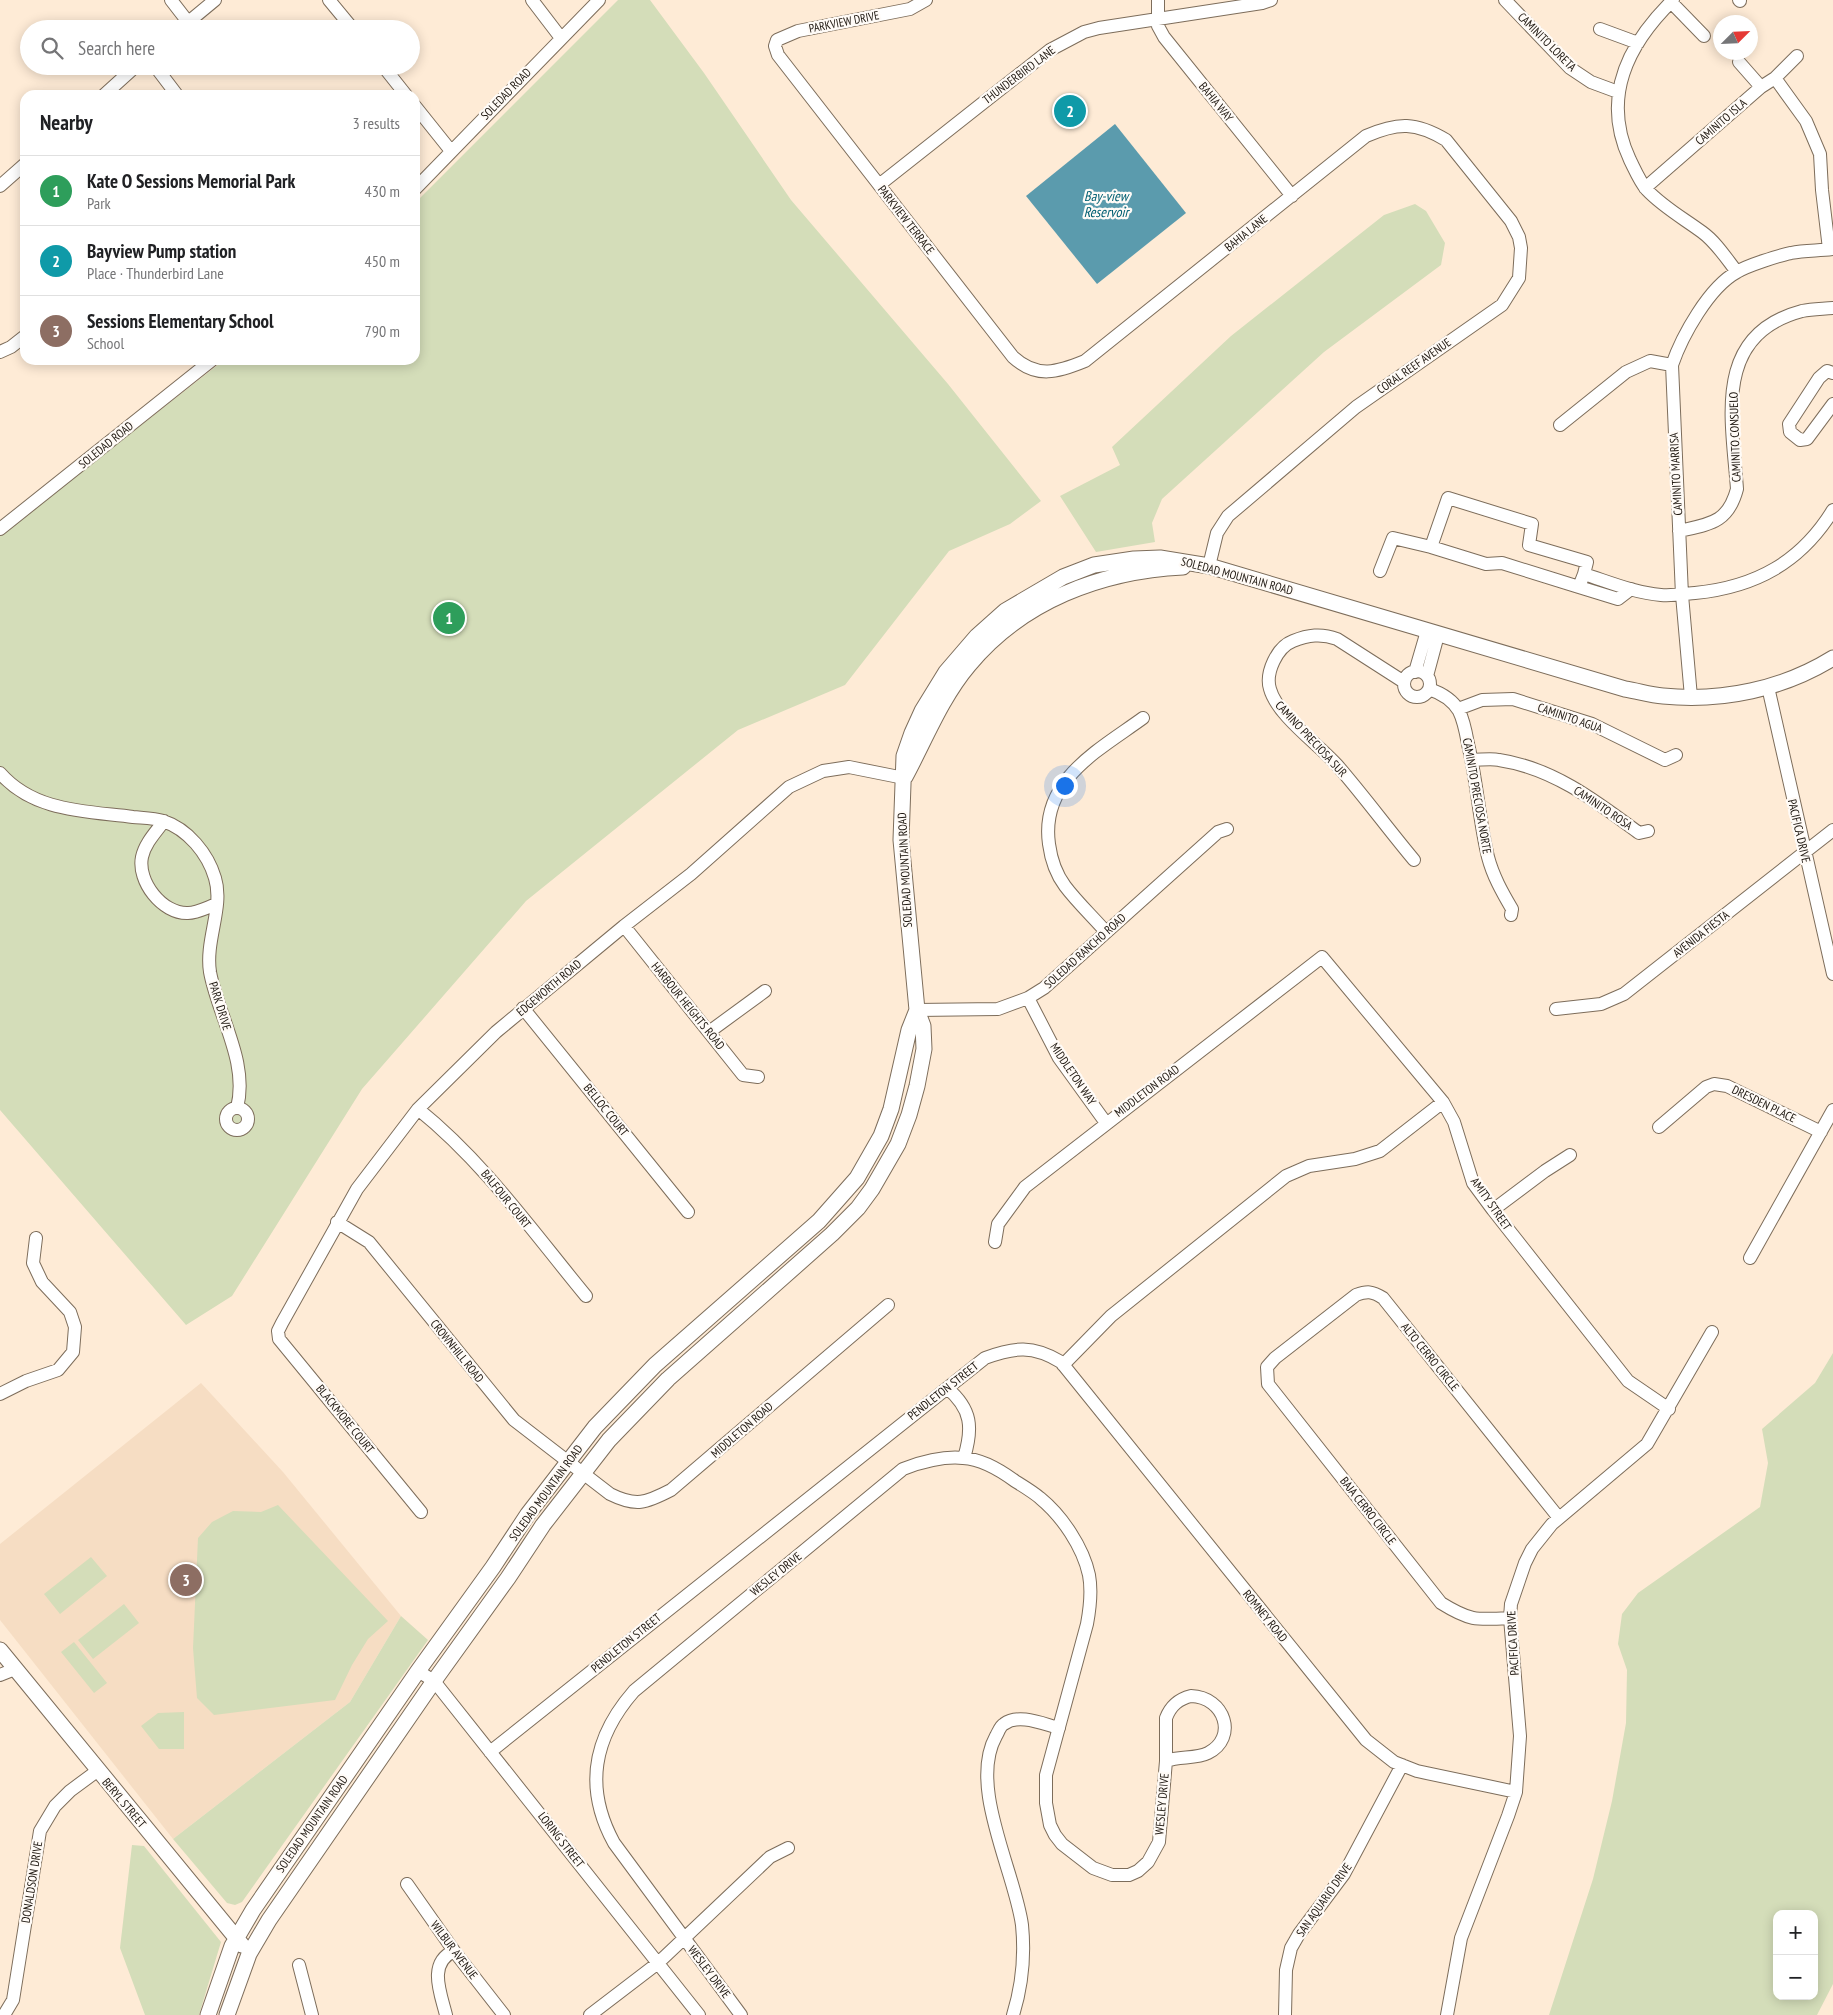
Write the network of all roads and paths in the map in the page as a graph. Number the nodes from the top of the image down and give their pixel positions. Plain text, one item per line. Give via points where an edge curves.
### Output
1 (171, 0) edge
2 (215, 0) edge
3 (329, 0) edge
4 (532, 0) edge
5 (599, 0) edge
6 (926, 0) edge
7 (1158, 0) edge
8 (1270, 0) edge
9 (1505, 0) edge
10 (1672, 1) edge
11 (1158, 19) junction
12 (181, 20) edge
13 (190, 20) edge
14 (345, 20) edge
15 (1600, 29) dead end
16 (1704, 36) dead end
17 (561, 38) junction
18 (1638, 43) junction
19 (778, 54) joint
20 (1797, 56) dead end
21 (1739, 62) dead end
22 (126, 75) edge
23 (162, 75) edge
24 (390, 75) edge
25 (1775, 78) junction
26 (1761, 87) junction
27 (110, 90) edge
28 (173, 90) edge
29 (402, 90) edge
30 (1618, 92) junction
31 (420, 112) edge
32 (1452, 147) joint
33 (452, 151) junction
34 (20, 168) edge
35 (420, 184) edge
36 (880, 185) junction
37 (0, 186) edge
38 (1645, 188) junction
39 (1292, 196) junction
40 (1831, 249) edge
41 (1736, 272) junction
42 (1833, 308) edge
43 (20, 340) edge
44 (0, 352) edge
45 (206, 365) edge
46 (1672, 365) junction
47 (1044, 372) joint
48 (1833, 373) edge
49 (1832, 407) edge
50 (1560, 424) dead end
51 (1833, 510) edge
52 (0, 529) edge
53 (1679, 531) junction
54 (1431, 547) junction
55 (1209, 566) junction
56 (1380, 571) dead end
57 (1584, 574) junction
58 (1579, 587) junction
59 (1631, 589) junction
60 (1682, 595) junction
61 (1432, 633) junction
62 (1833, 658) edge
63 (1423, 679) junction
64 (1404, 682) junction
65 (1768, 687) junction
66 (1691, 697) junction
67 (1458, 709) junction
68 (1143, 718) dead end
69 (1676, 755) dead end
70 (1472, 760) junction
71 (0, 773) edge
72 (904, 778) junction
73 (164, 821) junction
74 (1227, 830) dead end
75 (1833, 830) edge
76 (1648, 831) dead end
77 (1804, 853) junction
78 (1414, 860) dead end
79 (217, 904) junction
80 (1511, 916) dead end
81 (624, 926) junction
82 (1106, 932) junction
83 (1322, 957) joint
84 (1833, 974) edge
85 (765, 991) dead end
86 (1028, 998) junction
87 (523, 1008) junction
88 (1556, 1009) dead end
89 (917, 1010) junction
90 (709, 1032) junction
91 (758, 1077) dead end
92 (1443, 1102) junction
93 (237, 1108) dead end
94 (418, 1109) junction
95 (1833, 1110) edge
96 (1106, 1122) junction
97 (1659, 1127) dead end
98 (1821, 1132) junction
99 (1570, 1155) dead end
100 (1493, 1210) junction
101 (688, 1212) dead end
102 (337, 1222) junction
103 (36, 1238) dead end
104 (995, 1242) dead end
105 (1750, 1258) dead end
106 (586, 1296) dead end
107 (888, 1305) dead end
108 (282, 1323) joint
109 (1712, 1332) dead end
110 (1275, 1358) joint
111 (1064, 1365) junction
112 (947, 1388) junction
113 (0, 1394) edge
114 (1669, 1408) junction
115 (964, 1458) junction
116 (567, 1462) junction
117 (583, 1475) junction
118 (421, 1512) dead end
119 (1559, 1518) junction
120 (1510, 1618) junction
121 (0, 1650) edge
122 (15, 1669) junction
123 (418, 1671) junction
124 (0, 1675) edge
125 (434, 1681) junction
126 (1059, 1728) junction
127 (490, 1752) junction
128 (1166, 1761) junction
129 (1402, 1765) junction
130 (97, 1771) junction
131 (1516, 1792) junction
132 (788, 1848) dead end
133 (407, 1884) dead end
134 (236, 1939) junction
135 (685, 1939) junction
136 (454, 1951) junction
137 (249, 1954) junction
138 (658, 1963) junction
139 (298, 1965) dead end
140 (4, 2015) edge
141 (208, 2015) edge
142 (227, 2015) edge
143 (312, 2015) edge
144 (446, 2015) edge
145 (504, 2015) edge
146 (590, 2015) edge
147 (699, 2015) edge
148 (741, 2015) edge
149 (1013, 2015) edge
150 (1285, 2015) edge
151 (1447, 2015) edge

1 - 12 street
2 - 13 street
3 - 14 street
4 - 17 street
5 - 17 street, SOLEDAD ROAD
6 - 19 street, PARKVIEW DRIVE via 910,9 798,31 777,40
7 - 11 street, BAHIA WAY
8 - 11 street, THUNDERBIRD LANE
9 - 30 street, CAMINITO LORETA via 1570,68 1591,82
10 - 16 street
10 - 18 street
11 - 36 street, THUNDERBIRD LANE via 1092,30 1050,50
11 - 39 street, BAHIA WAY via 1164,36
15 - 18 street
17 - 33 street, SOLEDAD ROAD
18 - 30 street via 1621,76
19 - 36 street, PARKVIEW TERRACE
20 - 25 street, CAMINITO ISLA
21 - 26 street
22 - 27 street
23 - 28 street
24 - 29 street
25 - 26 street, CAMINITO ISLA
25 - 40 street via 1806,121 1820,154
26 - 38 street, CAMINITO ISLA
30 - 38 street via 1621,137
31 - 33 street
32 - 39 street, BAHIA LANE via 1446,140 1414,125 1385,128 1366,136
32 - 55 street, CORAL REEF AVENUE via 1511,221 1521,248 1519,278 1502,305 1356,407 1228,516 1217,533
33 - 35 street, SOLEDAD ROAD
34 - 37 street
36 - 47 street, PARKVIEW TERRACE via 1013,356 1023,365
38 - 41 street via 1709,238
39 - 47 street, BAHIA LANE via 1092,356 1060,371
40 - 41 street via 1788,253
41 - 46 street, CAMINITO MARRISA via 1697,313
42 - 53 street, CAMINITO CONSUELO via 1803,311 1787,317 1766,328 1750,343 1736,370 1731,396 1737,489 1734,500 1726,514 1713,523
43 - 44 street
45 - 52 street, SOLEDAD ROAD
46 - 50 street via 1650,361 1626,372
46 - 53 street, CAMINITO MARRISA
48 - 49 street via 1827,371 1818,378 1789,424 1790,432 1800,440 1807,439
51 - 60 street via 1821,529 1780,567 1745,584
53 - 60 street, CAMINITO MARRISA
54 - 56 street via 1393,538
54 - 57 street via 1448,498 1532,524 1529,545 1586,562
54 - 58 street via 1486,564 1502,563
55 - 61 main road, SOLEDAD MOUNTAIN ROAD
55 - 72 main road via 1130,572 1099,580 1069,590 1018,620 969,665
55 - 72 main road, SOLEDAD MOUNTAIN ROAD via 1160,558 1094,565 1063,577 1006,611 946,672 912,733 904,756
57 - 58 street
57 - 59 street
58 - 59 street via 1618,599
59 - 60 street
60 - 66 street, CAMINITO MARRISA
61 - 63 street
61 - 66 main road, SOLEDAD MOUNTAIN ROAD via 1625,689
62 - 65 main road, SOLEDAD MOUNTAIN ROAD
63 - 64 street via 1408,675
63 - 64 street, CAMINO PRECIOSA SUR via 1423,696 1407,693
63 - 67 street, CAMINITO PRECIOSA NORTE
64 - 78 street, CAMINO PRECIOSA SUR via 1328,636 1308,635 1289,643 1278,654 1269,673 1269,688 1277,706 1336,764
65 - 66 main road, SOLEDAD MOUNTAIN ROAD
65 - 77 street, PACIFICA DRIVE
67 - 69 street, CAMINITO AGUA via 1482,700 1513,699 1592,724 1665,760
67 - 70 street, CAMINITO PRECIOSA NORTE
68 - 82 street via 1082,762 1068,776 1051,806 1048,834 1052,860 1064,886
70 - 76 street, CAMINITO ROSA via 1498,759 1552,775 1590,796 1639,833
70 - 80 street, CAMINITO PRECIOSA NORTE via 1488,857 1497,884 1512,909
71 - 73 street, PARK DRIVE via 24,794 48,805
72 - 81 street, EDGEWORTH ROAD via 849,767 823,770 789,787 691,874
72 - 89 main road, SOLEDAD MOUNTAIN ROAD via 901,840
73 - 79 street, PARK DRIVE via 189,837 207,857 216,879
73 - 79 street via 145,846 142,857 141,866 154,897 173,909 188,913
74 - 82 street, SOLEDAD RANCHO ROAD via 1218,832
75 - 77 street, AVENIDA FIESTA
77 - 84 street, PACIFICA DRIVE
77 - 88 street, AVENIDA FIESTA via 1624,994 1601,1004
79 - 93 street, PARK DRIVE via 208,961 236,1054 241,1095
81 - 87 street, EDGEWORTH ROAD
81 - 90 street, HARBOUR HEIGHTS ROAD
82 - 86 street, SOLEDAD RANCHO ROAD via 1044,988
83 - 92 street, AMITY STREET
83 - 96 street, MIDDLETON ROAD
85 - 90 street
86 - 89 street, SOLEDAD RANCHO ROAD via 998,1009
86 - 96 street, MIDDLETON WAY via 1059,1058
87 - 94 street, EDGEWORTH ROAD
87 - 101 street, BELLOC COURT
89 - 116 main road, SOLEDAD MOUNTAIN ROAD via 909,1030 891,1109 881,1136 857,1178 819,1220 655,1365 595,1427
89 - 117 main road, SOLEDAD MOUNTAIN ROAD via 924,1026 924,1049 917,1086 898,1144 872,1189 832,1234 668,1379 609,1440
90 - 91 street, HARBOUR HEIGHTS ROAD via 743,1075
92 - 100 street, AMITY STREET via 1454,1122 1473,1183
92 - 111 street via 1380,1150 1355,1159 1309,1166 1286,1176 1111,1316
94 - 102 street, EDGEWORTH ROAD via 357,1189
94 - 106 street, BALFOUR COURT via 472,1158
95 - 98 street
96 - 104 street, MIDDLETON ROAD via 1024,1187 998,1224
97 - 98 street, DRESDEN PLACE via 1714,1084 1727,1086
98 - 105 street
99 - 100 street
100 - 114 street, AMITY STREET via 1628,1381
102 - 108 street, EDGEWORTH ROAD
102 - 116 street, CROWNHILL ROAD via 369,1242 514,1420
103 - 113 street via 33,1263 42,1282 70,1312 75,1327 73,1352 58,1370
107 - 117 street, MIDDLETON ROAD via 671,1490 641,1503 623,1500
108 - 118 street, BLACKMORE COURT via 278,1331 279,1340
109 - 114 street, PACIFICA DRIVE
110 - 119 street, ALTO CERRO CIRCLE via 1356,1295 1373,1292 1383,1298
110 - 120 street, BAJA CERRO CIRCLE via 1267,1367 1268,1384 1440,1603 1462,1616 1481,1620
111 - 112 street, PENDLETON STREET via 1049,1354 1024,1349 1007,1350 985,1358
111 - 129 street, ROMNEY ROAD via 1366,1740
112 - 115 street via 966,1410 969,1420 970,1439
112 - 127 street, PENDLETON STREET
114 - 119 street, PACIFICA DRIVE via 1647,1444
115 - 126 street, WESLEY DRIVE via 996,1468 1040,1498 1054,1511 1077,1543 1089,1574 1091,1600 1087,1624
115 - 135 street, WESLEY DRIVE via 947,1458 903,1469 634,1691 617,1710 596,1764 596,1792 606,1829
116 - 117 street, CROWNHILL ROAD
116 - 123 main road, SOLEDAD MOUNTAIN ROAD
117 - 125 main road, SOLEDAD MOUNTAIN ROAD via 543,1525
119 - 120 street, PACIFICA DRIVE via 1532,1549 1525,1563 1511,1604
120 - 131 street, PACIFICA DRIVE via 1520,1736
121 - 122 main road, BERYL STREET
122 - 124 street
122 - 130 main road, BERYL STREET
123 - 125 street, LORING STREET
123 - 134 main road, SOLEDAD MOUNTAIN ROAD via 277,1873
125 - 127 street, LORING STREET
125 - 137 main road, SOLEDAD MOUNTAIN ROAD via 292,1884
126 - 128 street, WESLEY DRIVE via 1046,1775 1050,1825 1062,1844 1093,1868 1112,1875 1129,1875 1138,1871 1148,1862 1159,1842
126 - 149 street via 1018,1718 1003,1724 992,1744 987,1780 990,1807 1022,1924 1023,1972
127 - 138 street, LORING STREET
128 - 128 street via 1175,1757 1199,1756 1216,1747 1222,1739 1224,1720 1214,1703 1191,1696 1168,1711
129 - 131 street, ROMNEY ROAD
129 - 150 street, SAN AQUARIO DRIVE via 1344,1874 1291,1948 1286,1970
130 - 134 main road, BERYL STREET
130 - 140 street, DONALDSON DRIVE via 55,1806 40,1831 12,2000
131 - 151 street, PACIFICA DRIVE via 1461,1938
132 - 135 street via 770,1857
133 - 136 street, WILBUR AVENUE
134 - 137 main road, BERYL STREET
134 - 141 main road, SOLEDAD MOUNTAIN ROAD
135 - 138 street
135 - 148 street, WESLEY DRIVE
136 - 144 street via 448,1953 436,1976
136 - 145 street, WILBUR AVENUE
137 - 142 main road, SOLEDAD MOUNTAIN ROAD
138 - 146 street
138 - 147 street, LORING STREET
139 - 143 street

